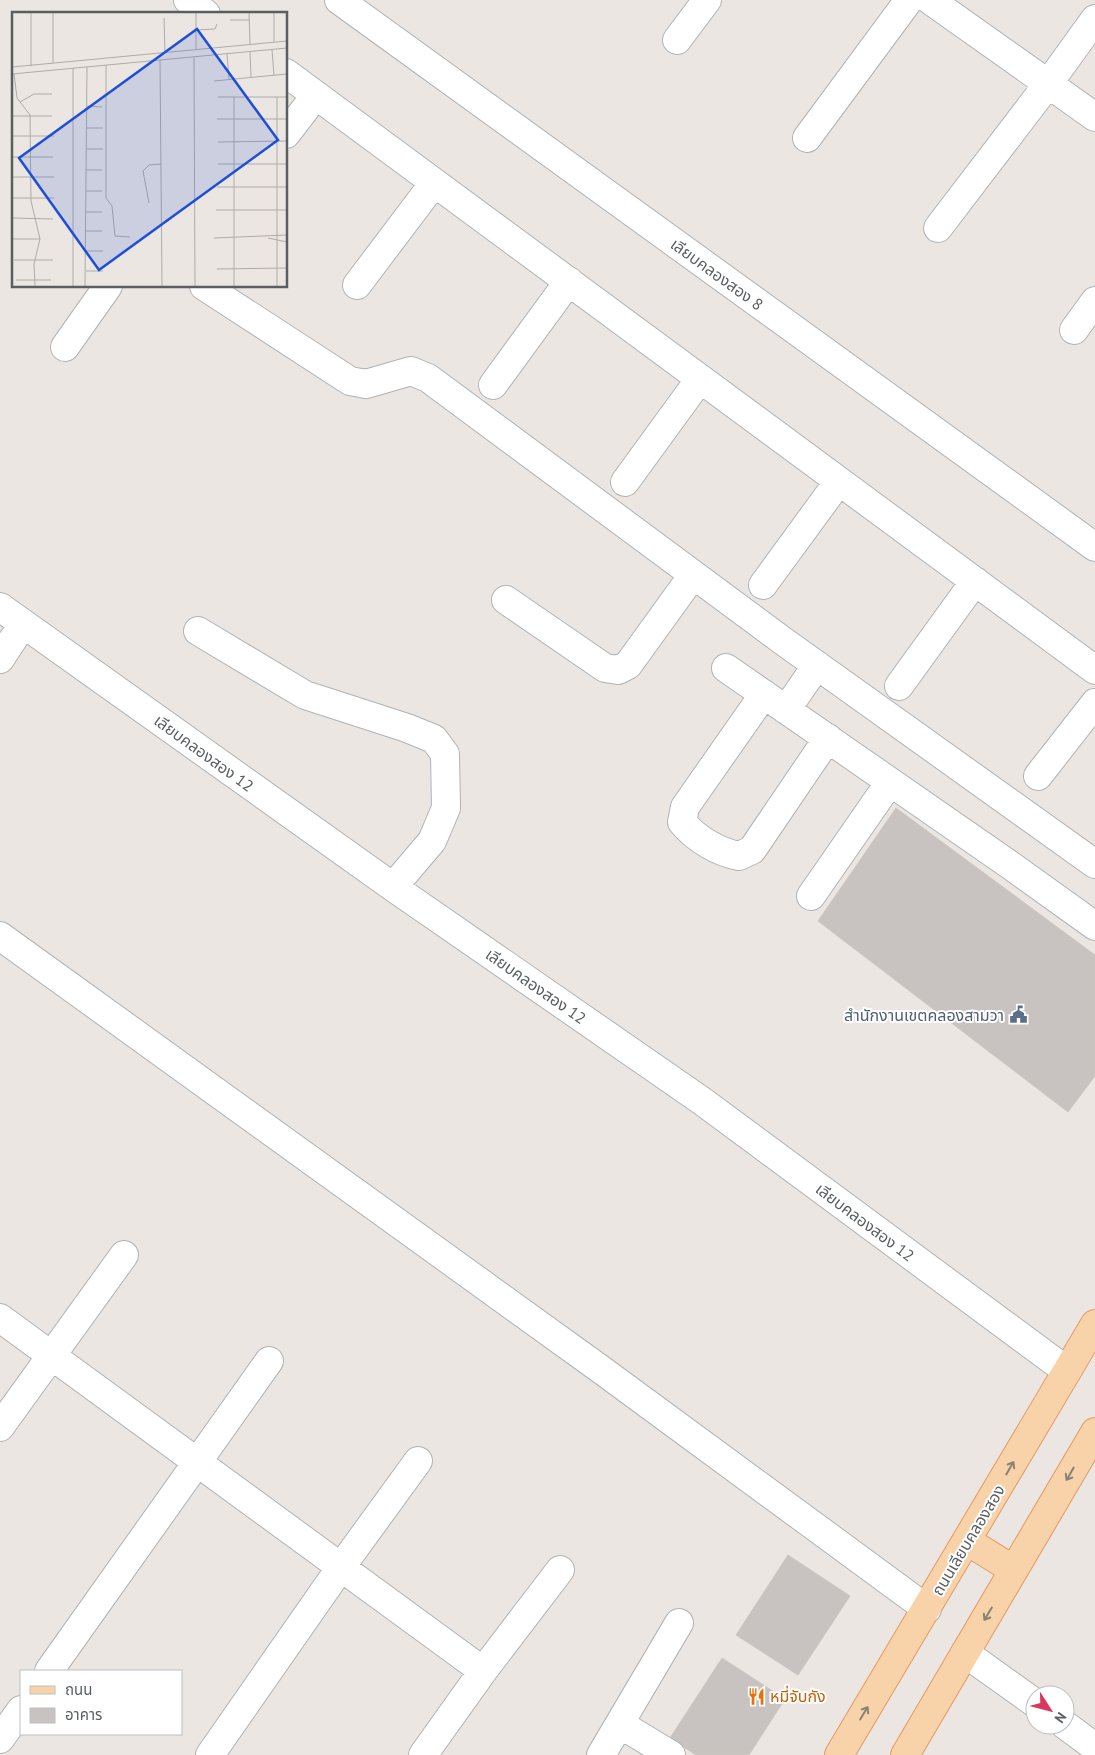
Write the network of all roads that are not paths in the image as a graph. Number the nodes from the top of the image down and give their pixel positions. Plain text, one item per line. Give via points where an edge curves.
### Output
1 (187, 0) edge
2 (339, 0) edge
3 (707, 0) edge
4 (909, 0) edge
5 (930, 0) edge
6 (178, 12) edge
7 (203, 12) edge
8 (1095, 18) edge
9 (677, 40) dead end
10 (288, 74) edge
11 (1048, 84) junction
12 (316, 95) junction
13 (1095, 117) edge
14 (288, 131) edge
15 (807, 138) dead end
16 (434, 183) junction
17 (938, 228) dead end
18 (569, 282) junction
19 (357, 286) dead end
20 (107, 288) edge
21 (207, 288) edge
22 (1095, 301) edge
23 (1074, 330) dead end
24 (64, 347) dead end
25 (700, 379) junction
26 (494, 385) dead end
27 (839, 481) junction
28 (625, 482) dead end
29 (1095, 547) edge
30 (694, 575) junction
31 (974, 581) junction
32 (763, 585) dead end
33 (506, 600) dead end
34 (0, 607) edge
35 (23, 624) junction
36 (198, 631) dead end
37 (0, 659) edge
38 (818, 665) junction
39 (726, 668) dead end
40 (1095, 670) edge
41 (898, 686) dead end
42 (764, 694) junction
43 (1095, 704) edge
44 (786, 710) junction
45 (828, 738) junction
46 (1038, 776) dead end
47 (890, 782) junction
48 (1095, 864) edge
49 (392, 887) junction
50 (811, 896) dead end
51 (1095, 926) edge
52 (0, 936) edge
53 (124, 1255) dead end
54 (0, 1318) edge
55 (1095, 1324) edge
56 (52, 1356) junction
57 (270, 1361) dead end
58 (1067, 1372) junction
59 (0, 1427) edge
60 (1094, 1437) edge
61 (418, 1461) dead end
62 (198, 1463) junction
63 (967, 1541) junction
64 (341, 1567) junction
65 (560, 1570) dead end
66 (1014, 1570) junction
67 (927, 1609) junction
68 (679, 1623) dead end
69 (965, 1653) junction
70 (50, 1670) edge
71 (483, 1671) junction
72 (1025, 1696) edge
73 (20, 1711) edge
74 (620, 1724) junction
75 (1075, 1734) edge
76 (0, 1739) edge
77 (0, 1745) edge
78 (1090, 1748) edge
79 (14, 1755) edge
80 (210, 1755) edge
81 (423, 1755) edge
82 (602, 1755) edge
83 (671, 1755) edge
84 (840, 1755) edge
85 (905, 1755) edge

1 - 6 street
1 - 7 street
2 - 29 street, เลียบคลองสอง 8
3 - 9 street
4 - 15 street
5 - 11 street
8 - 11 street
10 - 12 street
11 - 13 street
11 - 17 street
12 - 14 street
12 - 16 street
16 - 18 street
16 - 19 street
18 - 25 street
18 - 26 street
20 - 24 street
21 - 30 street via 350,381 366,384 411,371 428,378
22 - 23 street
25 - 27 street
25 - 28 street
27 - 31 street
27 - 32 street
30 - 33 street via 628,665 618,670 605,668
30 - 38 street
31 - 40 street
31 - 41 street
34 - 35 street, เลียบคลองสอง 12
35 - 37 street
35 - 49 street, เลียบคลองสอง 12
36 - 49 street via 306,695 434,739 445,754 446,808 432,842
38 - 44 street
38 - 48 street
39 - 42 street
42 - 44 street
42 - 45 street via 685,807 682,822 689,831 724,853 739,856 752,850
43 - 46 street
44 - 45 street
45 - 47 street
47 - 50 street
47 - 51 street
49 - 58 street, เลียบคลองสอง 12 via 702,1101
52 - 67 street
53 - 56 street
54 - 56 street
55 - 58 main road, ถนนเลียบคลองสอง
56 - 59 street
56 - 62 street
57 - 62 street
63 -> 58 main road, ถนนเลียบคลองสอง
60 -> 66 main road
61 - 64 street
62 - 64 street
62 - 70 street
63 - 66 main road
63 - 67 main road, ถนนเลียบคลองสอง
64 - 71 street
64 - 80 street
65 - 71 street
66 -> 69 main road
84 -> 67 main road, ถนนเลียบคลองสอง
68 - 74 street
69 - 72 street
69 - 85 main road
71 - 81 street
73 - 76 street
74 - 82 street
74 - 83 street
75 - 78 street
77 - 79 street

